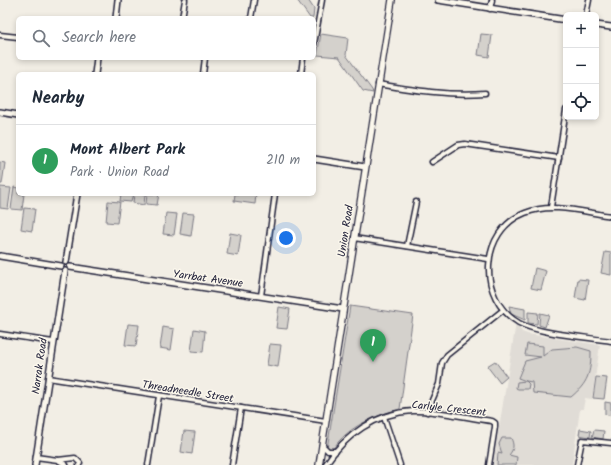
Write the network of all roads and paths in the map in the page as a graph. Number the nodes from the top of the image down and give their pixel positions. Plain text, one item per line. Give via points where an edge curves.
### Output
1 (118, 0) edge
2 (185, 0) edge
3 (254, 0) edge
4 (322, 0) edge
5 (392, 0) edge
6 (438, 0) edge
7 (492, 0) edge
8 (589, 0) edge
9 (490, 8) junction
10 (587, 12) edge
11 (116, 16) edge
12 (182, 16) edge
13 (251, 16) edge
14 (563, 20) edge
15 (599, 25) edge
16 (611, 27) edge
17 (316, 33) edge
18 (0, 35) edge
19 (16, 37) edge
20 (98, 60) edge
21 (206, 60) edge
22 (303, 60) edge
23 (95, 72) edge
24 (203, 72) edge
25 (301, 72) edge
26 (378, 84) junction
27 (485, 93) dead end
28 (0, 112) edge
29 (16, 115) edge
30 (565, 120) edge
31 (559, 158) junction
32 (316, 159) edge
33 (432, 162) dead end
34 (365, 167) junction
35 (77, 196) edge
36 (276, 196) edge
37 (416, 202) dead end
38 (551, 207) junction
39 (611, 216) edge
40 (354, 238) junction
41 (407, 246) junction
42 (0, 256) edge
43 (488, 259) junction
44 (64, 264) junction
45 (67, 269) junction
46 (261, 296) junction
47 (343, 309) junction
48 (503, 310) junction
49 (0, 334) edge
50 (611, 341) edge
51 (53, 342) junction
52 (48, 378) junction
53 (159, 396) junction
54 (241, 408) junction
55 (427, 412) junction
56 (384, 417) junction
57 (326, 421) junction
58 (611, 443) edge
59 (322, 444) junction
60 (336, 451) junction
61 (36, 457) junction
62 (58, 460) junction
63 (35, 465) edge
64 (66, 465) edge
65 (80, 465) edge
66 (148, 465) edge
67 (232, 465) edge
68 (319, 465) edge
69 (325, 465) edge
70 (400, 465) edge
71 (489, 465) edge
72 (577, 465) edge

1 - 11 street
2 - 12 street
3 - 13 street
4 - 17 street
5 - 26 main road, Union Road
6 - 9 street
7 - 9 street
8 - 10 street
9 - 14 street
15 - 16 street
18 - 19 street
20 - 23 street
21 - 24 street
22 - 25 street
26 - 27 street via 419,91
26 - 34 main road, Union Road
28 - 29 street
30 - 31 street
31 - 33 street via 465,144
31 - 38 street
32 - 34 street
34 - 40 main road, Union Road
35 - 44 street
36 - 46 street
37 - 41 street
38 - 39 street
38 - 43 street via 524,213 509,222 497,237
40 - 41 street
40 - 47 main road, Union Road
41 - 43 street
42 - 44 street
43 - 48 street via 492,292
44 - 45 street via 61,268
45 - 46 street, Yarrbat Avenue
45 - 51 street, Narrak Road
46 - 47 street, Yarrbat Avenue
47 - 57 main road, Union Road
48 - 50 street via 519,323 529,326
48 - 55 street via 447,355 442,363 439,384
49 - 51 street
51 - 52 street, Narrak Road
52 - 53 street, Threadneedle Street
52 - 61 street, Narrak Road
53 - 54 street, Threadneedle Street
53 - 66 street
54 - 57 street, Threadneedle Street
54 - 67 street
55 - 56 street, Carlyle Crescent via 413,411
55 - 71 street, Carlyle Crescent via 495,423
56 - 60 street, Carlyle Crescent via 366,425
56 - 70 street
57 - 59 main road, Union Road
58 - 72 street via 582,440
59 - 60 street via 328,451
59 - 68 main road, Union Road
60 - 69 street, Carlyle Crescent
61 - 62 street
61 - 63 street, Narrak Road
62 - 64 street
62 - 65 street via 75,458

